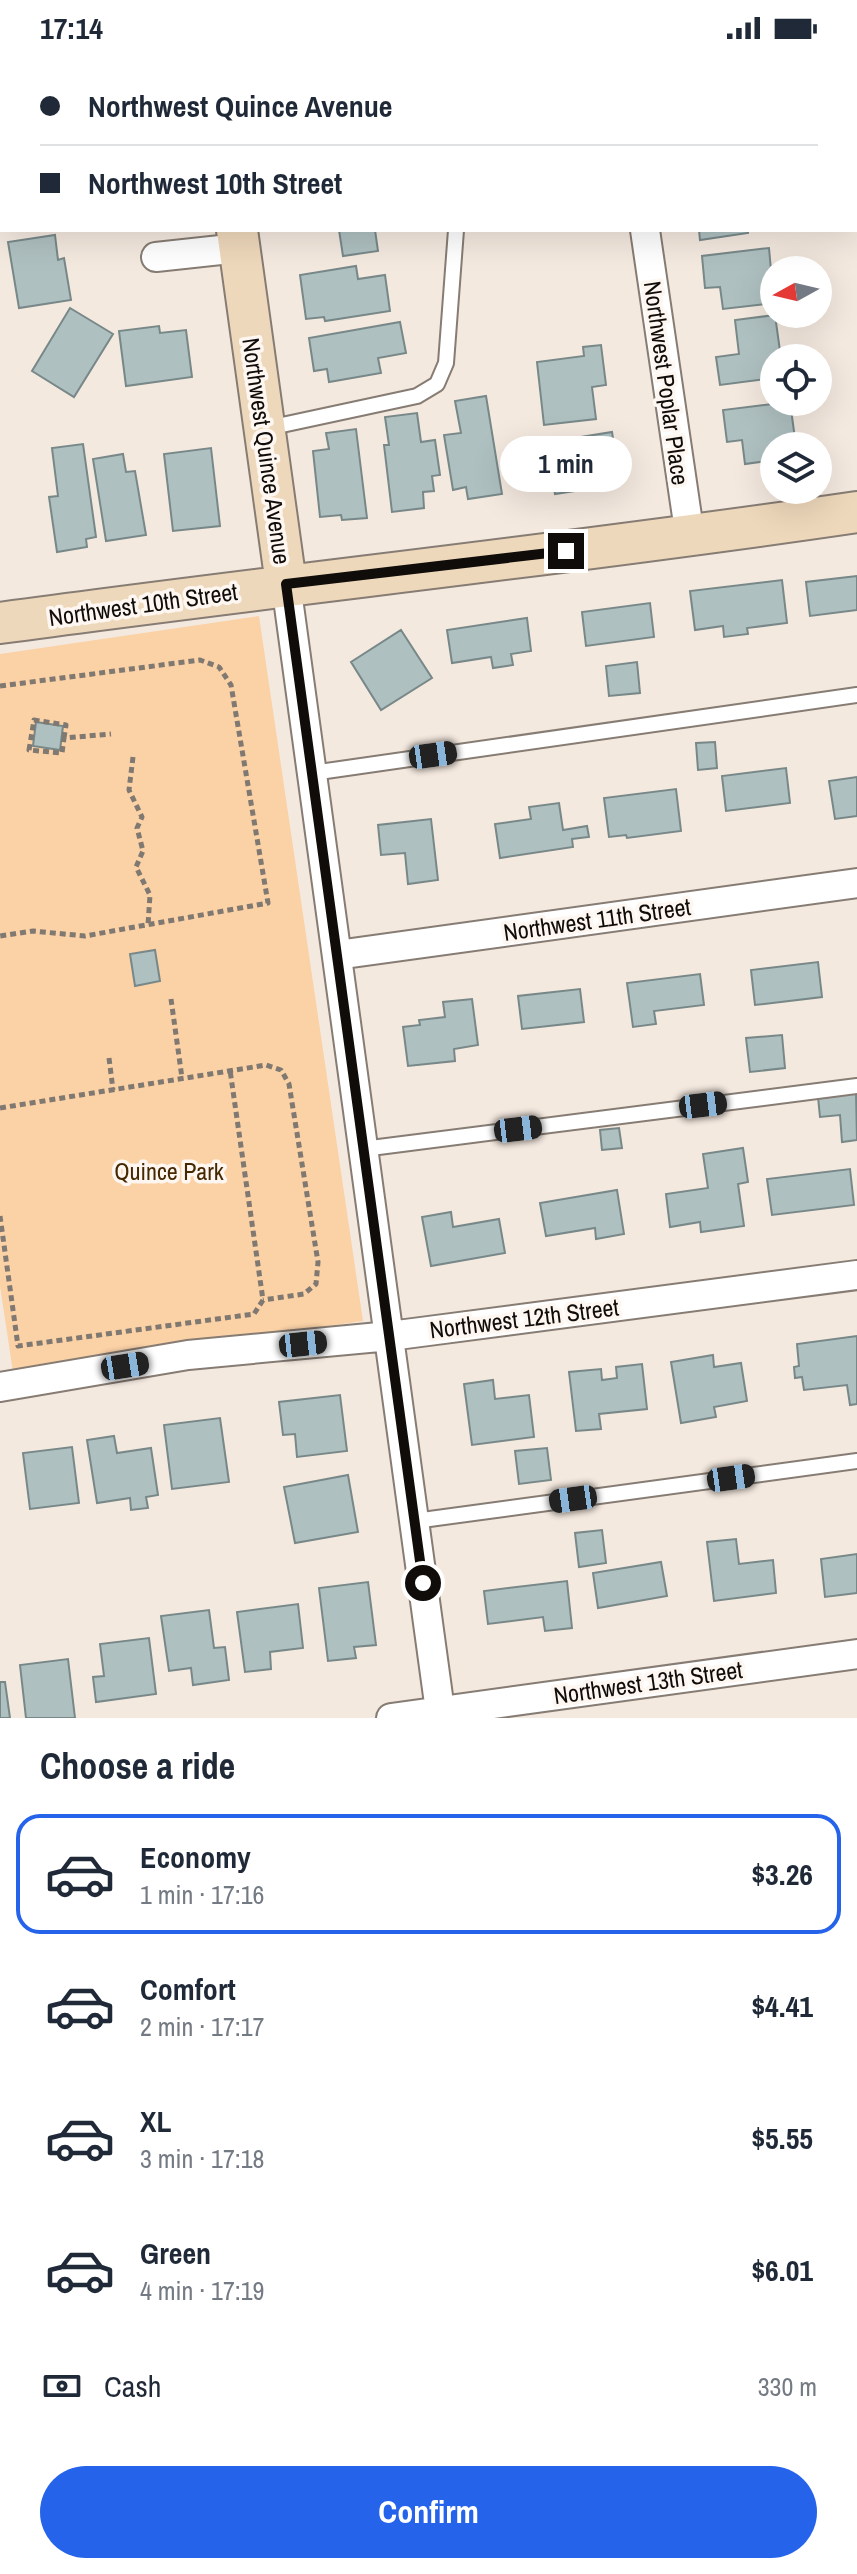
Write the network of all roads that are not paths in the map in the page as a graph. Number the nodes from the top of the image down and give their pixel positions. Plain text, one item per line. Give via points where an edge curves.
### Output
1 (456, 232) edge
2 (645, 232) edge
3 (238, 239) edge
4 (156, 257) dead end
5 (264, 428) junction
6 (857, 512) edge
7 (690, 537) junction
8 (286, 584) junction
9 (0, 623) edge
10 (857, 695) edge
11 (312, 773) junction
12 (857, 883) edge
13 (337, 955) junction
14 (857, 1086) edge
15 (363, 1149) junction
16 (857, 1275) edge
17 (390, 1336) junction
18 (0, 1387) edge
19 (857, 1461) edge
20 (415, 1521) junction
21 (857, 1654) edge
22 (441, 1714) edge
23 (391, 1718) edge

1 - 5 lane via 446,363 437,384 417,396
2 - 7 street, Northwest Poplar Place
3 - 4 street
3 - 5 street, Northwest Quince Avenue
5 - 8 street, Northwest Quince Avenue
6 - 7 street, Northwest 10th Street
7 - 8 street, Northwest 10th Street
8 - 9 street, Northwest 10th Street
8 - 11 street, Northwest Quince Avenue
10 - 11 lane
11 - 13 street, Northwest Quince Avenue
12 - 13 street, Northwest 11th Street
13 - 15 street, Northwest Quince Avenue
14 - 15 lane
15 - 17 street, Northwest Quince Avenue
16 - 17 street, Northwest 12th Street
17 - 18 street, Northwest 12th Street via 188,1355
17 - 20 street, Northwest Quince Avenue
19 - 20 lane
20 - 22 street, Northwest Quince Avenue
21 - 22 street, Northwest 13th Street
22 - 23 street, Northwest 13th Street

